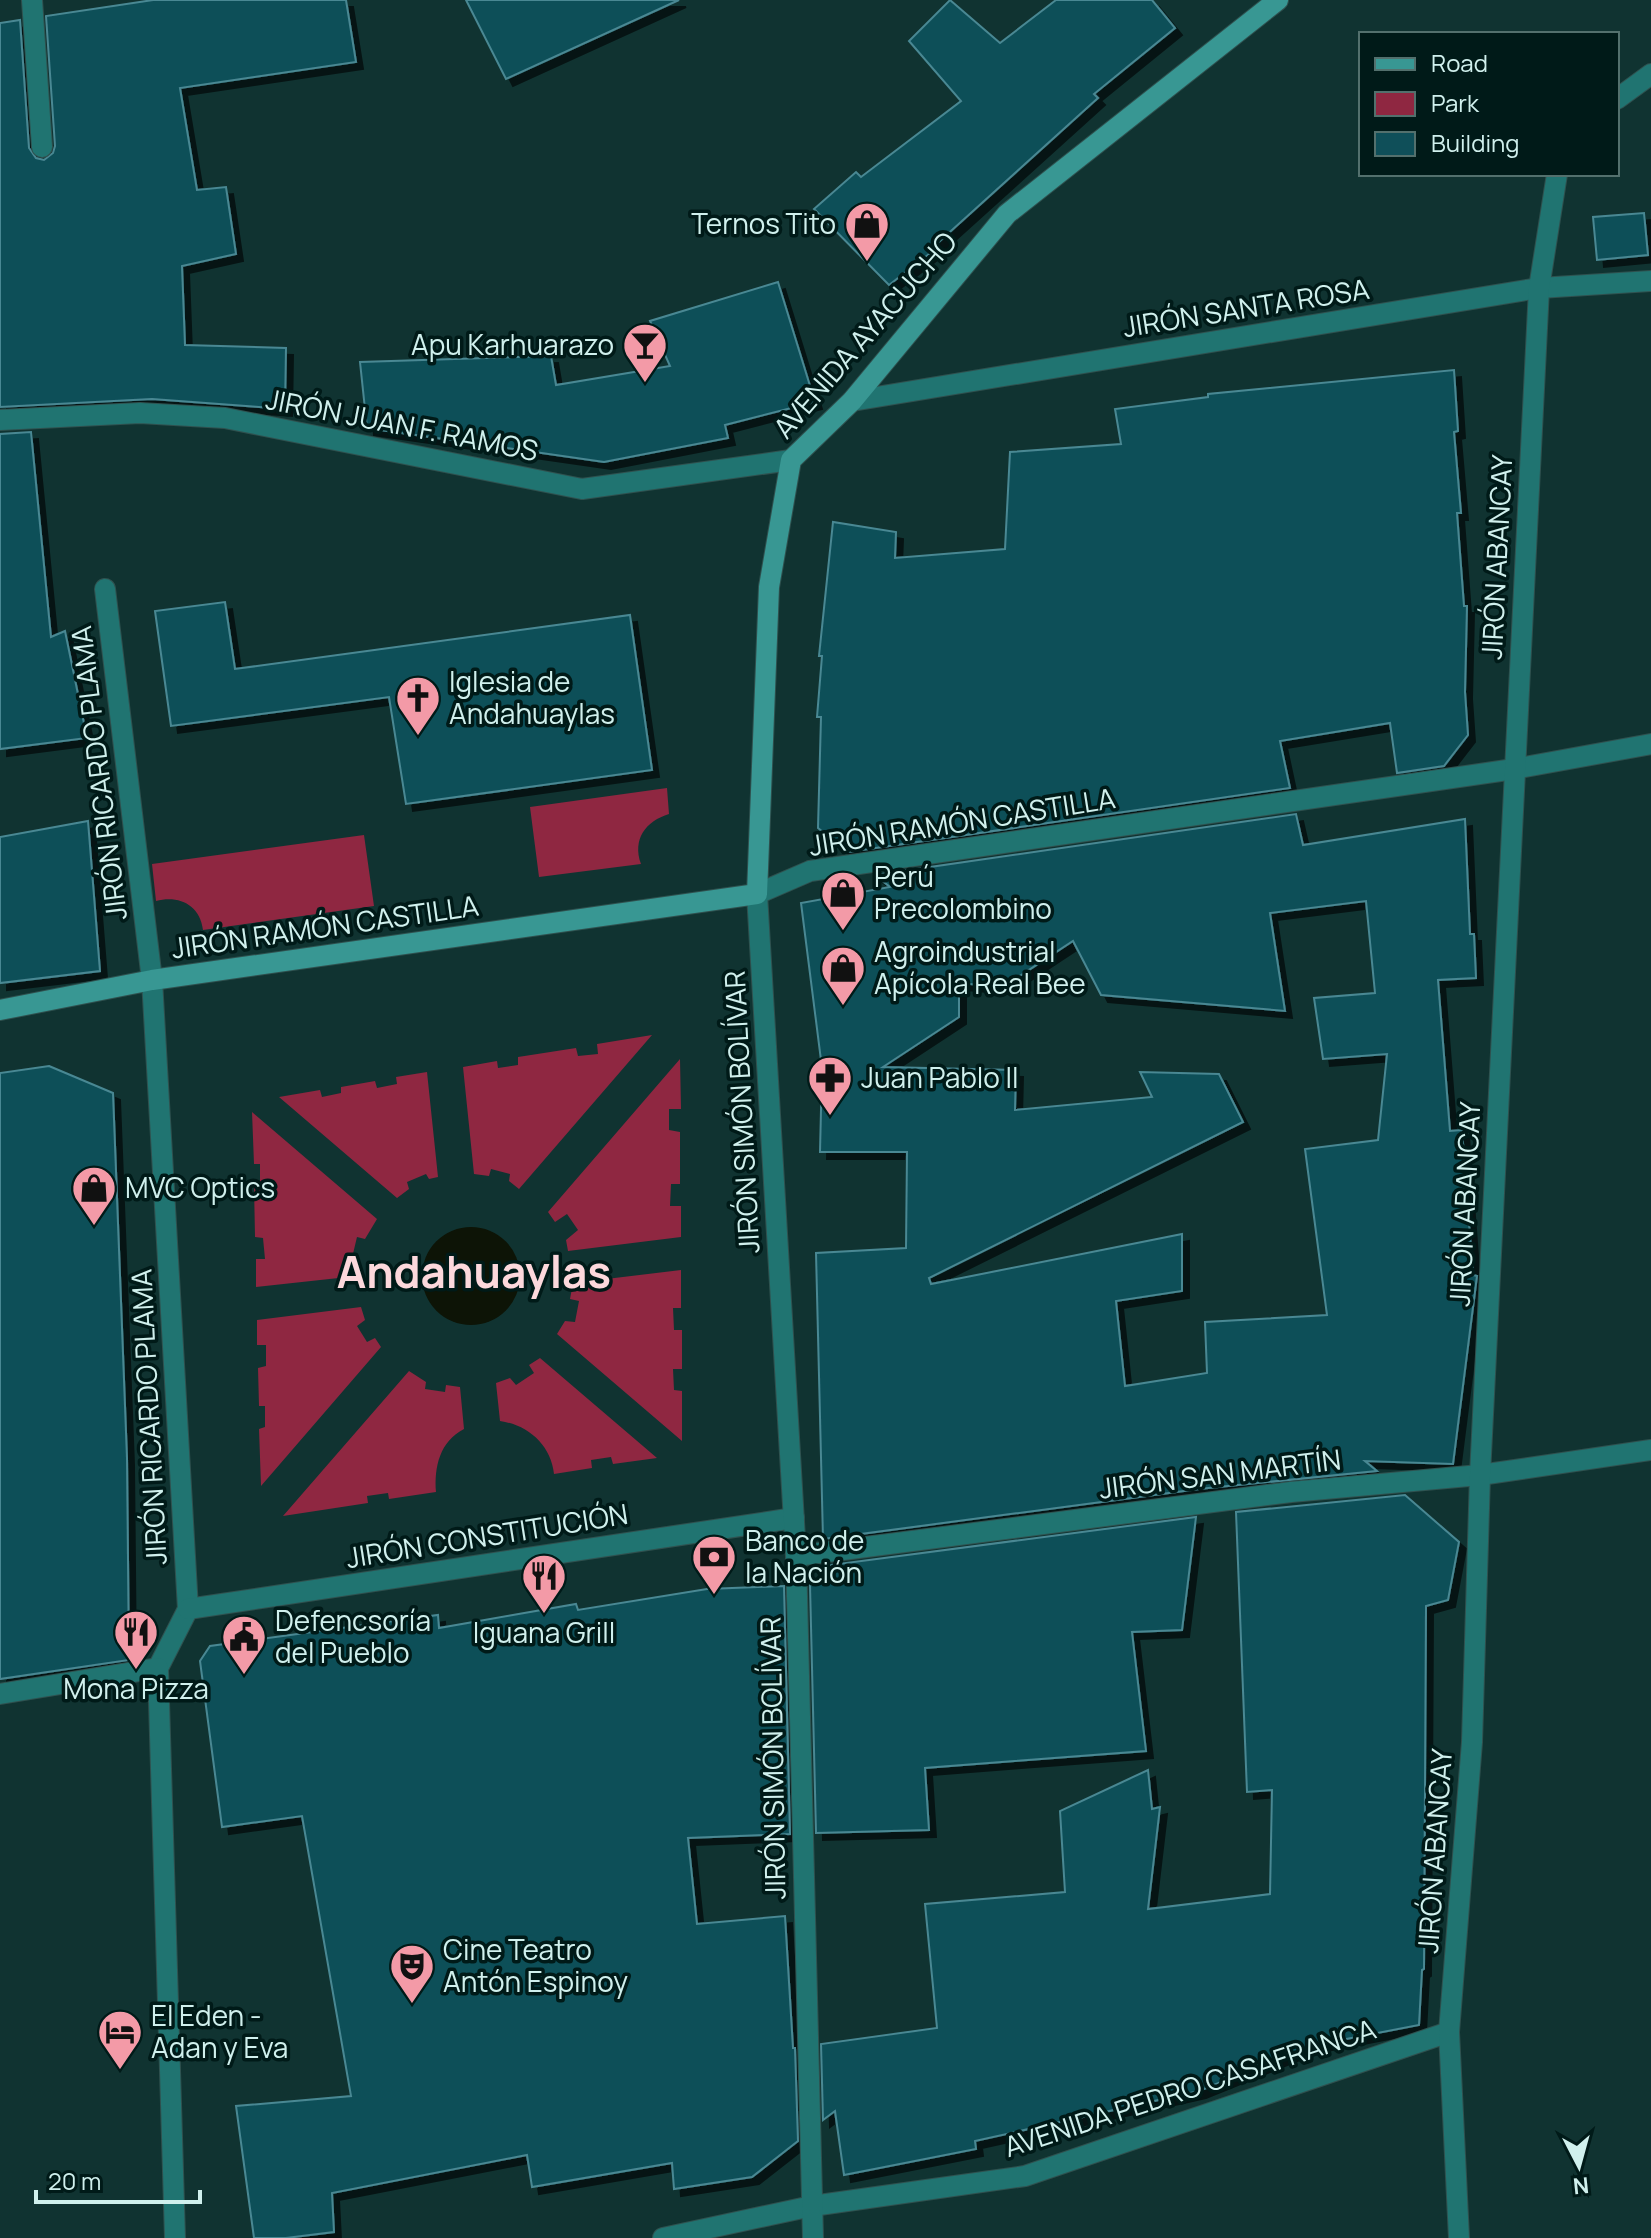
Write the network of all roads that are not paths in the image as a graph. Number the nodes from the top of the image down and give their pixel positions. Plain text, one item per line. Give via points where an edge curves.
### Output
1 (32, 0) edge
2 (1278, 0) edge
3 (1651, 74) edge
4 (1619, 98) edge
5 (42, 147) dead end
6 (1557, 176) edge
7 (1651, 281) edge
8 (1539, 288) junction
9 (852, 401) junction
10 (0, 420) edge
11 (791, 460) junction
12 (105, 589) dead end
13 (1651, 744) edge
14 (1514, 769) junction
15 (757, 894) junction
16 (152, 980) junction
17 (0, 1010) edge
18 (1651, 1450) edge
19 (1480, 1475) junction
20 (794, 1518) junction
21 (796, 1556) junction
22 (188, 1609) junction
23 (158, 1668) junction
24 (0, 1694) edge
25 (1449, 2032) junction
26 (812, 2206) junction
27 (175, 2238) edge
28 (663, 2238) edge
29 (813, 2238) edge
30 (1459, 2238) edge

1 - 5 street
2 - 9 street, AVENIDA AYACUCHO via 1007,214
3 - 4 street
6 - 8 street, JIRÓN ABANCAY
7 - 8 street, JIRÓN SANTA ROSA
8 - 9 street, JIRÓN SANTA ROSA
8 - 14 street, JIRÓN ABANCAY
9 - 11 street, AVENIDA AYACUCHO
10 - 11 street, JIRÓN JUAN F. RAMOS via 140,413 225,418 582,489
11 - 15 street, AVENIDA AYACUCHO via 769,587
12 - 16 street, JIRÓN RICARDO PLAMA
13 - 14 street, JIRÓN RAMÓN CASTILLA
14 - 15 street, JIRÓN RAMÓN CASTILLA via 810,871
14 - 19 street, JIRÓN ABANCAY
15 - 16 street, JIRÓN RAMÓN CASTILLA
15 - 20 street, JIRÓN SIMÓN BOLÍVAR
16 - 17 street, JIRÓN RAMÓN CASTILLA
16 - 22 street, JIRÓN RICARDO PLAMA
18 - 19 street, JIRÓN SAN MARTÍN
19 - 21 street, JIRÓN SAN MARTÍN via 1291,1492
19 - 25 street, JIRÓN ABANCAY via 1472,1742
20 - 21 street, JIRÓN SIMÓN BOLÍVAR
20 - 22 street, JIRÓN CONSTITUCIÓN
21 - 26 street, JIRÓN SIMÓN BOLÍVAR
22 - 23 street
23 - 24 street
23 - 27 street
25 - 26 street, AVENIDA PEDRO CASAFRANCA via 1025,2176
25 - 30 street, JIRÓN ABANCAY
26 - 28 street, AVENIDA PEDRO CASAFRANCA
26 - 29 street, JIRÓN SIMÓN BOLÍVAR

